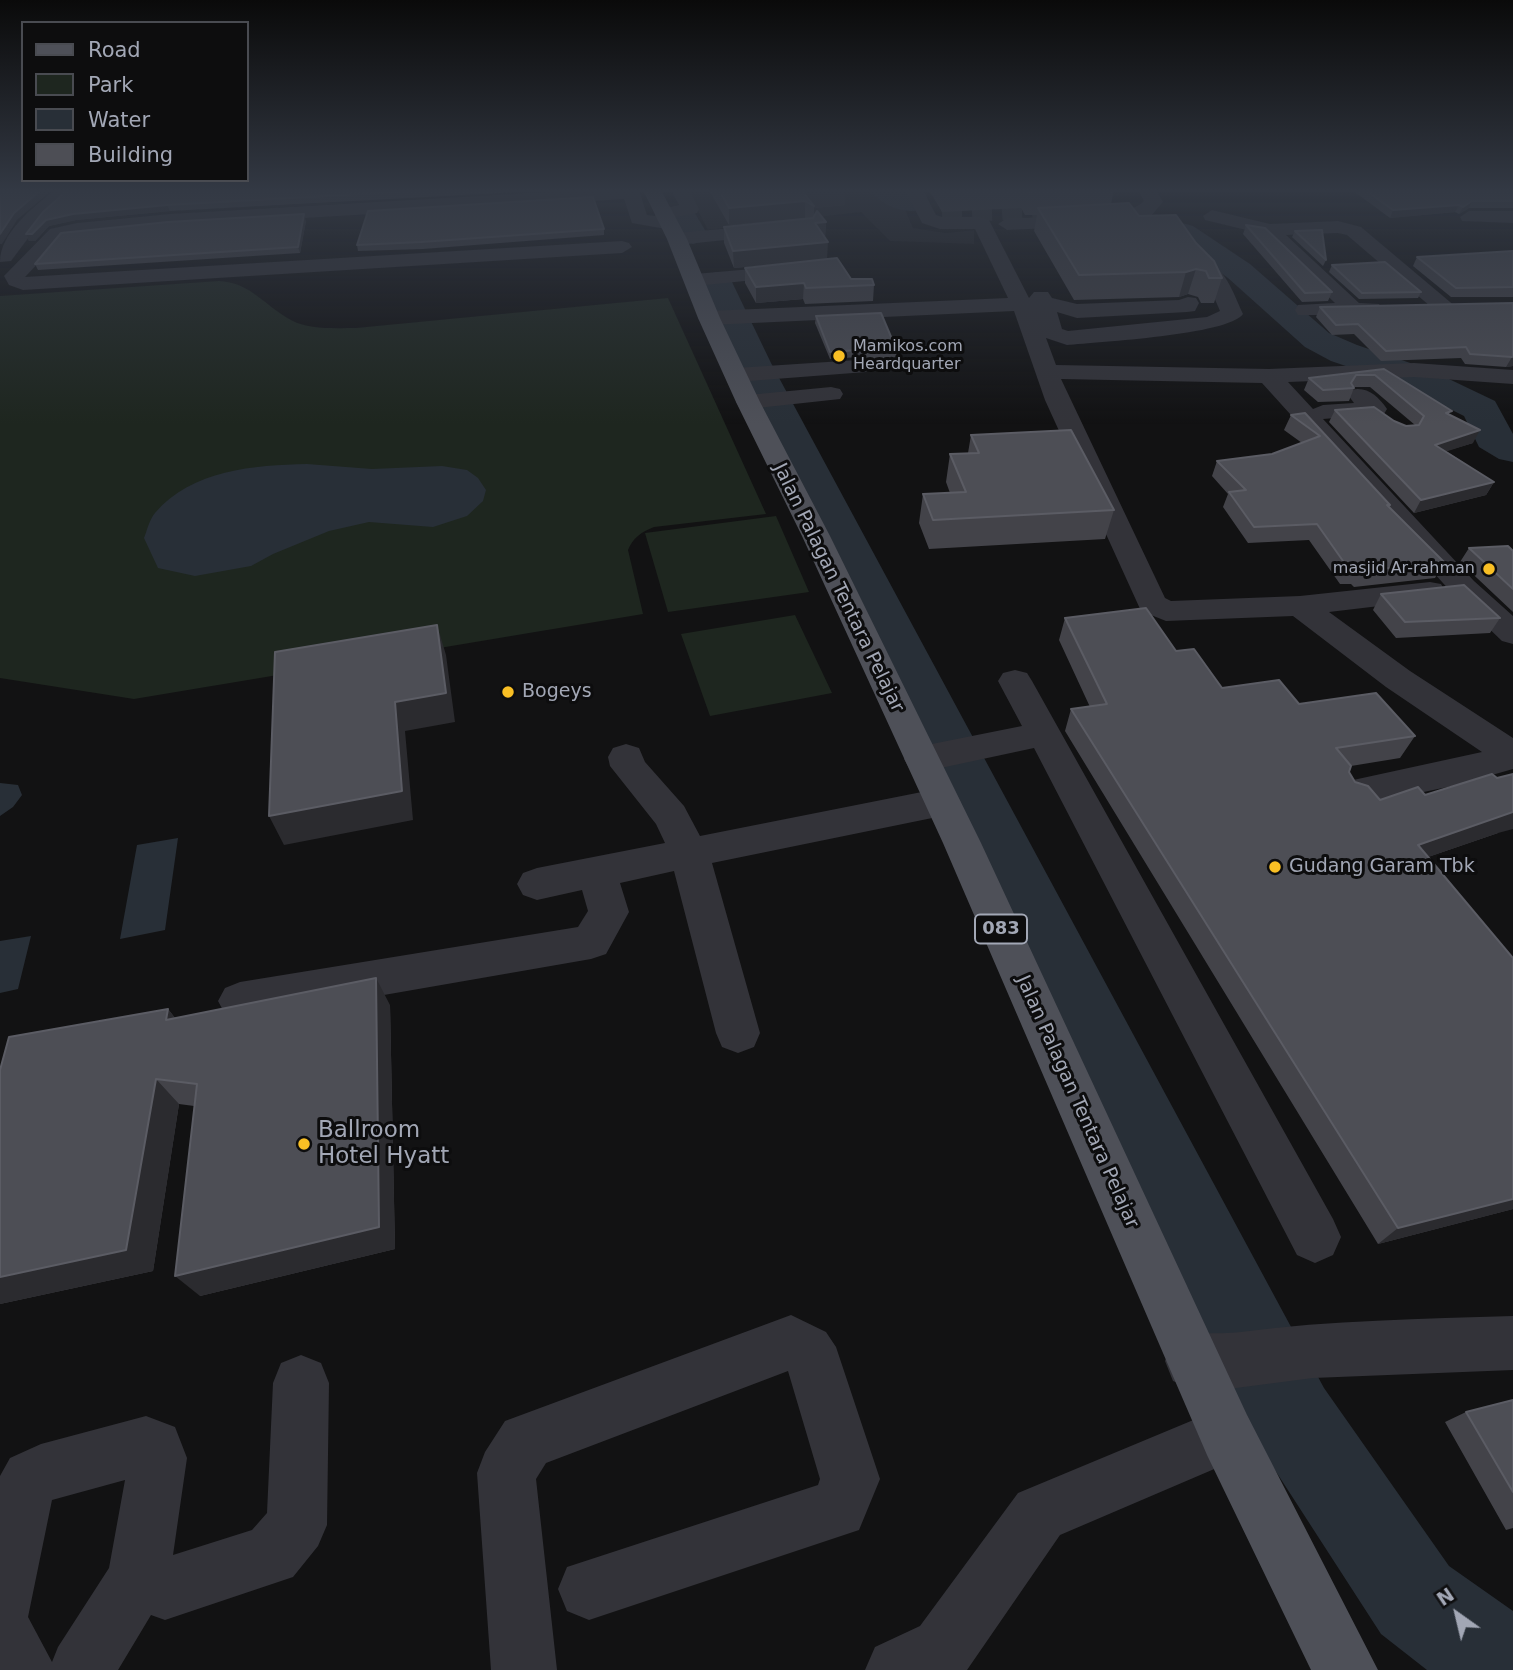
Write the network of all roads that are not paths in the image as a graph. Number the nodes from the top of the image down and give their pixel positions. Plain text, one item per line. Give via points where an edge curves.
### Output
1 (22, 268) edge
2 (208, 268) edge
3 (689, 268) edge
4 (1003, 268) edge
5 (1203, 268) edge
6 (1310, 268) edge
7 (1398, 268) edge
8 (814, 269) edge
9 (1033, 279) dead end
10 (695, 280) junction
11 (1188, 303) edge
12 (1021, 304) junction
13 (1045, 304) junction
14 (1472, 306) edge
15 (1419, 307) edge
16 (1445, 307) junction
17 (1393, 308) edge
18 (1353, 309) junction
19 (1306, 310) dead end
20 (722, 317) junction
21 (858, 367) dead end
22 (1046, 372) junction
23 (1269, 376) junction
24 (1513, 377) edge
25 (748, 388) junction
26 (855, 392) dead end
27 (1377, 409) edge
28 (1304, 413) junction
29 (1463, 587) junction
30 (1300, 606) junction
31 (1513, 634) edge
32 (1014, 681) dead end
33 (1044, 734) junction
34 (944, 754) junction
35 (1513, 756) edge
36 (625, 757) dead end
37 (1357, 793) edge
38 (942, 802) junction
39 (689, 852) junction
40 (596, 870) junction
41 (537, 884) dead end
42 (240, 1002) edge
43 (738, 1033) dead end
44 (1315, 1237) dead end
45 (1513, 1343) edge
46 (1214, 1360) junction
47 (301, 1383) dead end
48 (1227, 1435) junction
49 (138, 1579) junction
50 (589, 1589) dead end
51 (0, 1609) edge
52 (0, 1630) edge
53 (22, 1670) edge
54 (81, 1670) edge
55 (524, 1670) edge
56 (898, 1670) edge
57 (1345, 1670) edge

1 - 2 street via 14,276 23,284
3 - 10 main road, Jalan Palagan Tentara Pelajar / 083
4 - 12 street
5 - 13 street via 1217,280 1232,314 1211,323 1067,338 1052,333
6 - 18 street
7 - 16 street
8 - 10 street
9 - 13 street
10 - 20 main road, Jalan Palagan Tentara Pelajar / 083
11 - 13 street via 1077,312
12 - 13 street
12 - 20 street
12 - 22 street
14 - 16 street
15 - 16 street
17 - 18 street
18 - 19 street
20 - 25 main road, Jalan Palagan Tentara Pelajar / 083
21 - 25 street via 814,371
22 - 23 street
22 - 30 street via 1152,604 1166,611
23 - 24 street via 1414,370
23 - 28 street
25 - 26 street via 791,398
25 - 34 main road, Jalan Palagan Tentara Pelajar / 083 via 816,536
27 - 28 street
28 - 29 street
29 - 30 street
29 - 31 street
30 - 35 street
32 - 33 street
33 - 34 street
33 - 44 street
34 - 38 main road, Jalan Palagan Tentara Pelajar / 083
35 - 37 street
36 - 39 street via 671,816
38 - 39 street
38 - 46 main road, Jalan Palagan Tentara Pelajar / 083
39 - 40 street
39 - 43 street
40 - 41 street
40 - 42 street via 609,912 591,942
45 - 46 street via 1313,1350
46 - 48 main road, Jalan Palagan Tentara Pelajar / 083
47 - 49 street via 297,1525 271,1555 165,1589
48 - 56 street via 1039,1514 943,1649
48 - 57 main road, Jalan Palagan Tentara Pelajar / 083
49 - 51 street via 158,1458 154,1448 146,1445 32,1479 24,1490
49 - 54 street
50 - 55 street via 838,1509 850,1479 807,1351 791,1342 526,1442 506,1473
52 - 53 street

